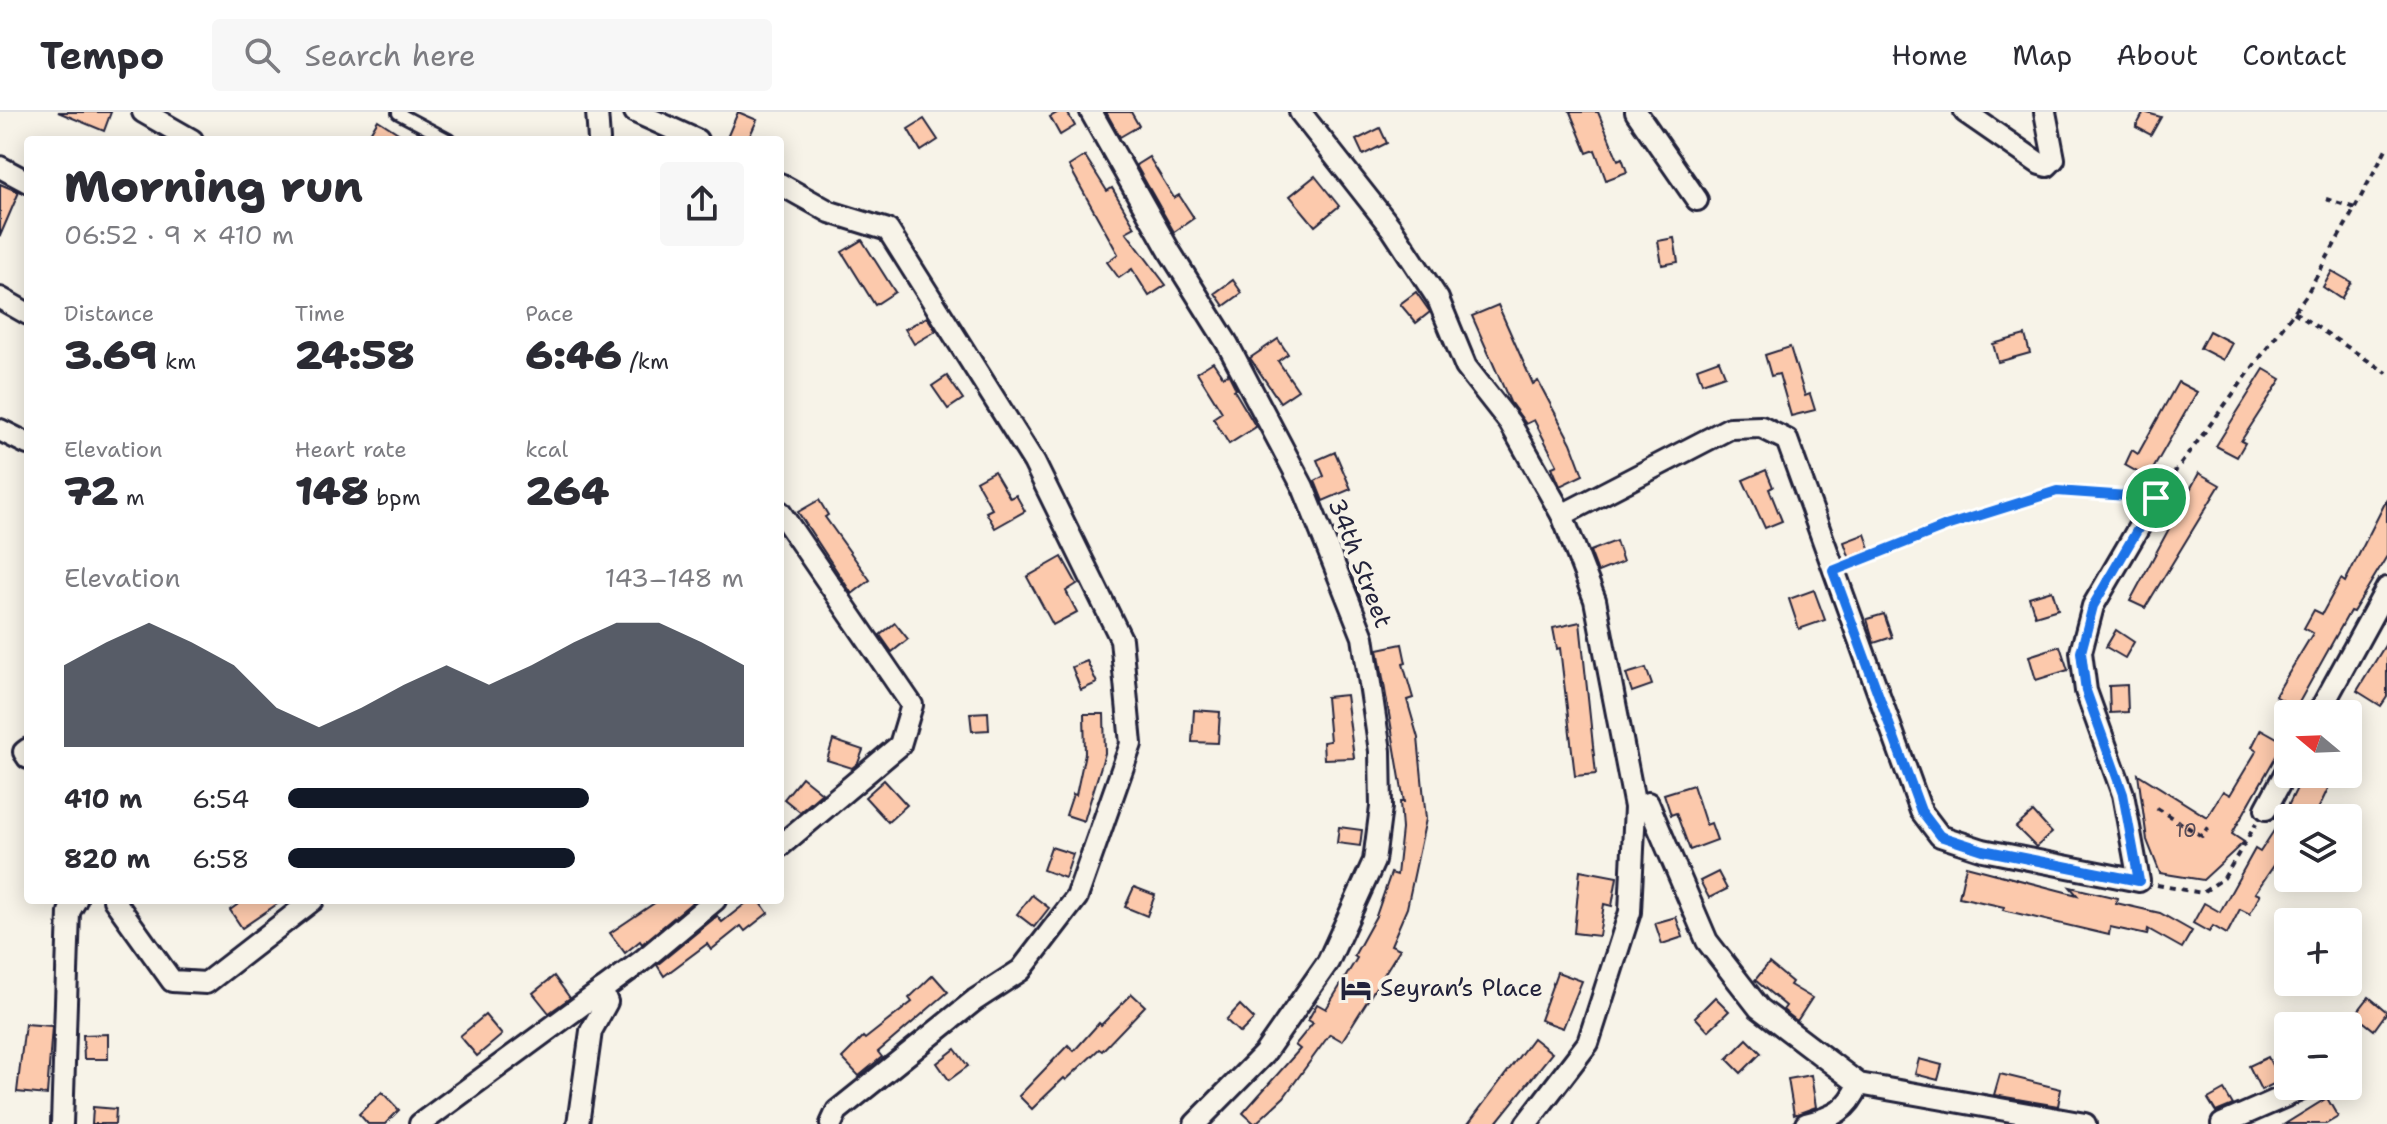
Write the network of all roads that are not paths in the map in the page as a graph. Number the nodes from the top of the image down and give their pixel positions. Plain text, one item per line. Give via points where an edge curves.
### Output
1 (143, 112) edge
2 (597, 112) edge
3 (635, 112) edge
4 (1091, 112) edge
5 (1300, 112) edge
6 (1636, 112) edge
7 (1965, 112) edge
8 (2045, 112) edge
9 (398, 113) edge
10 (185, 136) edge
11 (441, 136) edge
12 (599, 136) edge
13 (688, 136) edge
14 (0, 167) edge
15 (24, 180) edge
16 (784, 186) edge
17 (1697, 200) dead end
18 (0, 298) edge
19 (24, 312) edge
20 (0, 430) edge
21 (24, 442) edge
22 (2156, 498) road end
23 (1562, 515) junction
24 (784, 518) edge
25 (2387, 588) edge
26 (2326, 700) edge
27 (2277, 788) edge
28 (1648, 803) dead end
29 (2266, 809) road end
30 (784, 843) edge
31 (74, 904) edge
32 (117, 904) edge
33 (308, 904) edge
34 (710, 904) edge
35 (602, 990) junction
36 (1859, 1084) junction
37 (2277, 1100) edge
38 (62, 1124) edge
39 (420, 1124) edge
40 (578, 1124) edge
41 (831, 1124) edge
42 (1195, 1124) edge
43 (1526, 1124) edge
44 (1806, 1124) edge
45 (2085, 1124) edge
46 (2222, 1124) edge

1 - 10 street
2 - 12 street
3 - 13 street
4 - 42 street, 34th Street via 1227,343 1303,487 1363,637 1380,751 1381,807 1374,861 1328,962 1264,1054
5 - 23 street via 1392,229 1438,299 1466,367 1510,423
6 - 17 street
7 - 8 street via 2047,166 2054,159
9 - 11 lane
14 - 15 street
16 - 41 street via 830,212 888,230 1034,462 1121,639 1131,744 1077,897 1021,970 975,1000 837,1111
18 - 19 street
20 - 21 street
22 - 23 street via 2093,606 2081,652 2086,691 2123,794 2139,881 1983,850 1940,836 1921,811 1787,440 1761,427 1730,428
23 - 43 street via 1595,600 1635,807 1630,912 1588,1043
24 - 30 street via 912,705 900,745
25 - 26 street
27 - 29 street
28 - 36 street via 1707,941 1759,1008
31 - 38 street via 69,912
32 - 33 street via 172,981 206,983
34 - 35 street
35 - 39 street
35 - 40 street via 607,1002 591,1031
36 - 44 street via 1851,1103 1833,1118
36 - 45 street
37 - 46 street

